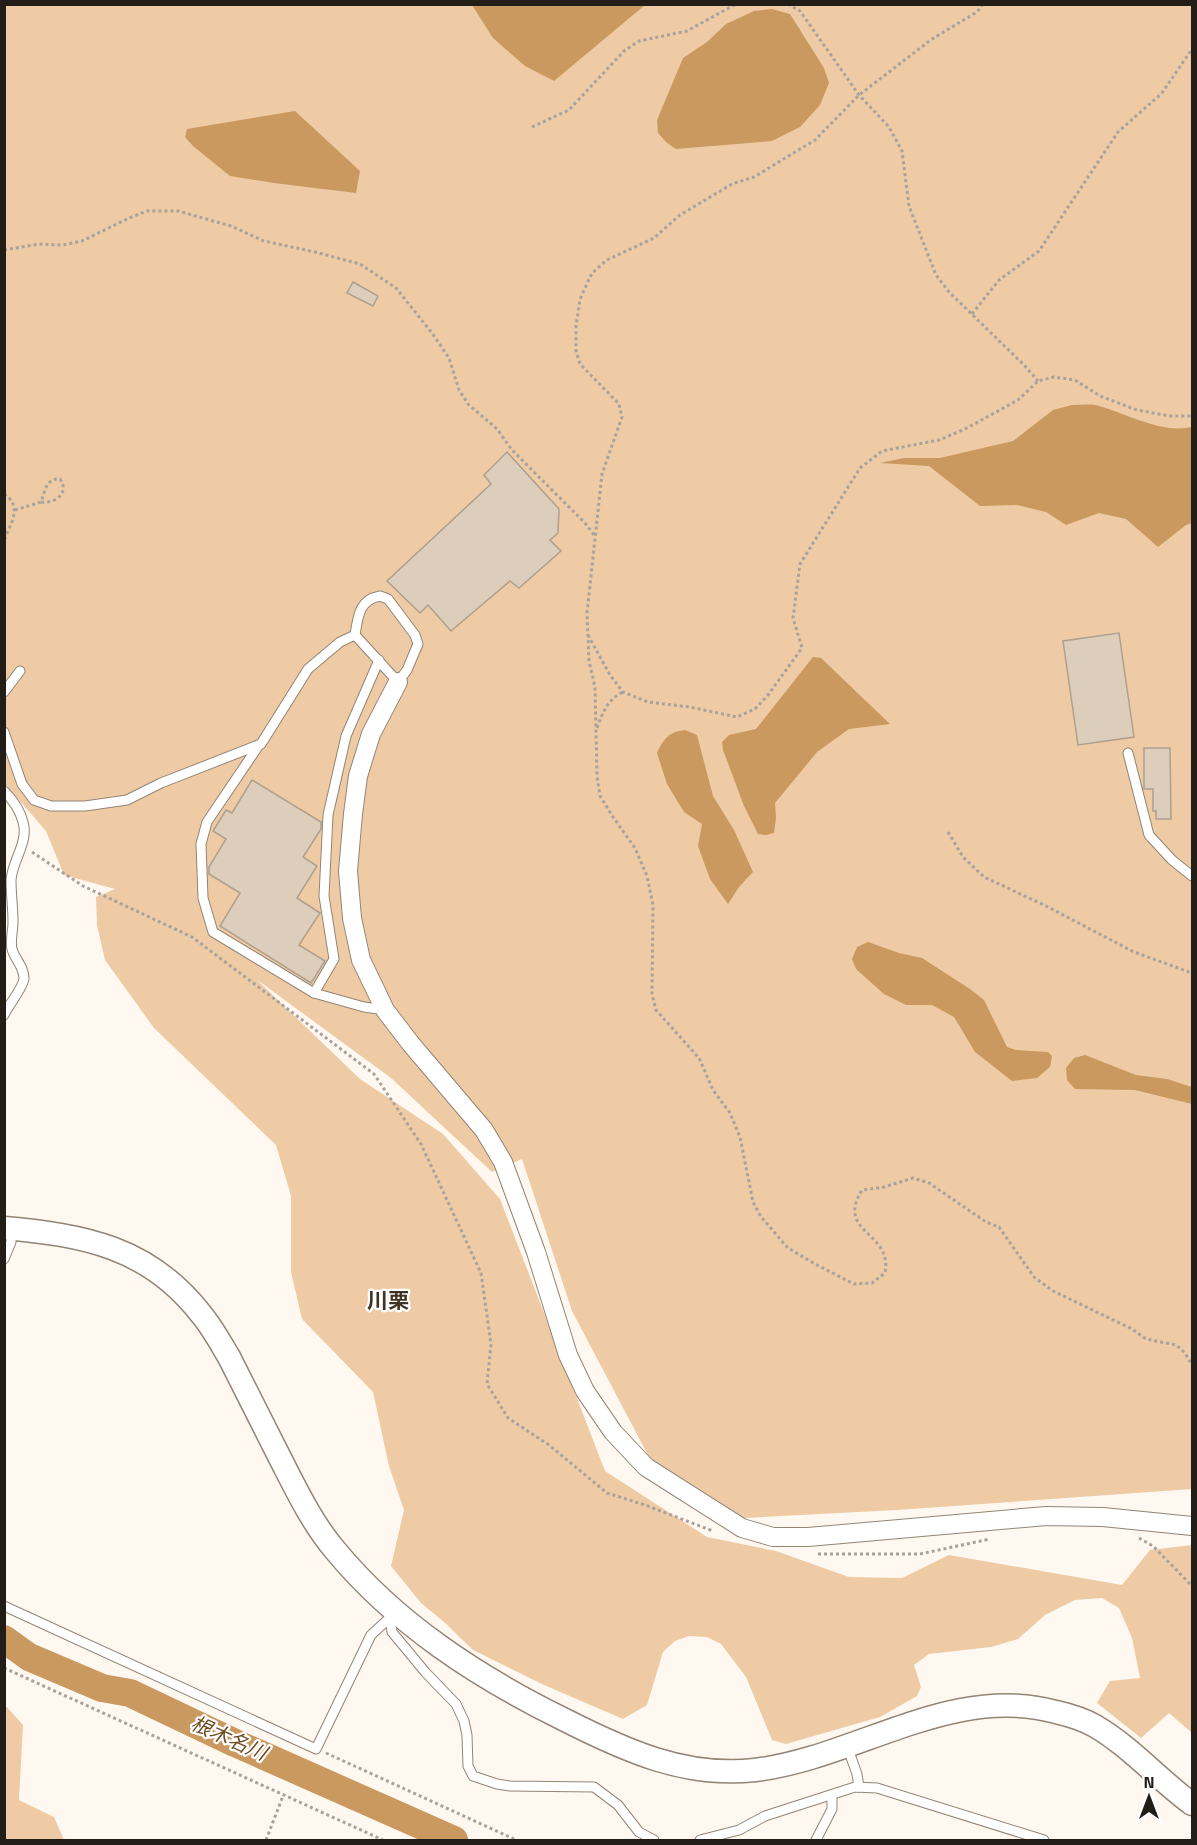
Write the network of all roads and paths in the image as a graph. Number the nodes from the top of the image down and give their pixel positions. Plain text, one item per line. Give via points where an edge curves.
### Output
1 (736, 4) edge
2 (789, 4) edge
3 (983, 4) edge
4 (1192, 49) edge
5 (859, 95) junction
6 (532, 127) dead end
7 (4, 250) edge
8 (972, 314) junction
9 (1038, 381) junction
10 (1192, 416) edge
11 (4, 494) edge
12 (41, 502) junction
13 (15, 510) junction
14 (595, 537) junction
15 (4, 540) edge
16 (587, 634) junction
17 (355, 635) junction
18 (378, 660) junction
19 (20, 671) dead end
20 (398, 682) junction
21 (4, 692) edge
22 (623, 692) junction
23 (596, 730) junction
24 (4, 732) edge
25 (261, 744) junction
26 (1128, 753) dead end
27 (4, 791) edge
28 (948, 832) dead end
29 (22, 846) junction
30 (1192, 876) edge
31 (1192, 974) edge
32 (314, 993) junction
33 (385, 1010) junction
34 (4, 1015) edge
35 (8, 1228) edge
36 (4, 1259) edge
37 (1192, 1365) edge
38 (1192, 1526) edge
39 (718, 1533) dead end
40 (1130, 1535) dead end
41 (994, 1538) dead end
42 (814, 1554) dead end
43 (1192, 1586) edge
44 (4, 1606) edge
45 (396, 1612) junction
46 (4, 1668) edge
47 (847, 1746) junction
48 (316, 1749) junction
49 (859, 1787) junction
50 (832, 1795) junction
51 (283, 1796) junction
52 (1192, 1804) edge
53 (266, 1840) edge
54 (382, 1840) edge
55 (516, 1840) edge
56 (654, 1840) edge
57 (700, 1840) edge
58 (816, 1840) edge
59 (1044, 1840) edge

1 - 6 path via 687,30 639,42 624,51 569,110
2 - 5 path via 800,11
3 - 5 path
4 - 8 path via 1162,93 1118,132 1039,251 999,280
5 - 8 path via 888,127 902,151 909,206 936,275
5 - 14 path via 815,140 680,215 654,238 607,260 592,273 580,299 576,351 580,364 618,404 622,417 602,474
7 - 14 path via 82,241 147,212 178,211 231,226 264,242 360,264 396,288 448,358 468,404 497,429 512,450
8 - 9 path
9 - 10 path via 1054,377 1075,380 1100,396 1137,410
9 - 22 path via 1018,400 965,429 939,440 882,451 860,468 800,564 793,618 802,648 755,709 737,717 648,702
11 - 13 path via 12,498
12 - 12 path via 48,482 60,479 64,491 59,498
12 - 13 path
13 - 15 path
14 - 16 path
16 - 22 path
16 - 23 path via 588,661 595,687
17 - 18 lane
17 - 20 lane via 364,603 380,596 388,599 418,644
17 - 25 lane via 340,642 308,669
18 - 20 lane
18 - 32 lane via 346,736 328,815 324,896 334,959
19 - 21 lane
20 - 33 street via 372,734 358,776 348,872 352,918 362,960
22 - 23 path via 614,696 604,709
23 - 37 path via 600,796 635,848 647,876 653,905 652,994 656,1010 699,1058 712,1090 730,1113 740,1137 753,1202 788,1248 855,1284 872,1283 885,1273 887,1264 883,1248 858,1226 857,1198 862,1190 913,1178 928,1183 999,1227 1034,1277 1053,1292 1146,1339 1176,1345
24 - 25 lane via 22,784 34,800 51,806 127,800
25 - 32 lane via 207,822 201,844 203,898 213,932
26 - 30 lane via 1149,835
27 - 29 lane via 24,824
28 - 31 path via 963,856 984,877 1134,952
29 - 34 lane via 11,879 11,942 24,981
29 - 39 path via 83,886 192,937 374,1074 421,1144 481,1274 492,1344 487,1384 508,1418 549,1445 607,1493
32 - 33 lane
33 - 38 street via 484,1130 502,1162 536,1252 568,1355 585,1392 613,1432 646,1467 713,1511 742,1528 773,1537 1046,1516
35 - 36 lane via 11,1242
35 - 45 street via 70,1235 110,1246 150,1266 185,1295 229,1357 320,1530 333,1549
40 - 43 path via 1153,1545
41 - 42 path via 920,1554
44 - 48 lane
45 - 47 street via 472,1669 528,1702 616,1746 653,1759 700,1770 753,1770 782,1766
45 - 48 lane via 371,1635
45 - 56 lane via 392,1632 456,1704 464,1721 472,1776 510,1786 594,1787 618,1805 639,1832
46 - 51 path
47 - 49 lane
47 - 52 street via 935,1716 972,1708 1046,1709 1075,1717 1110,1736
48 - 55 path
49 - 50 lane
49 - 59 lane via 877,1788
50 - 57 lane via 765,1816 739,1830
50 - 58 lane via 832,1809
51 - 53 path
51 - 54 path

